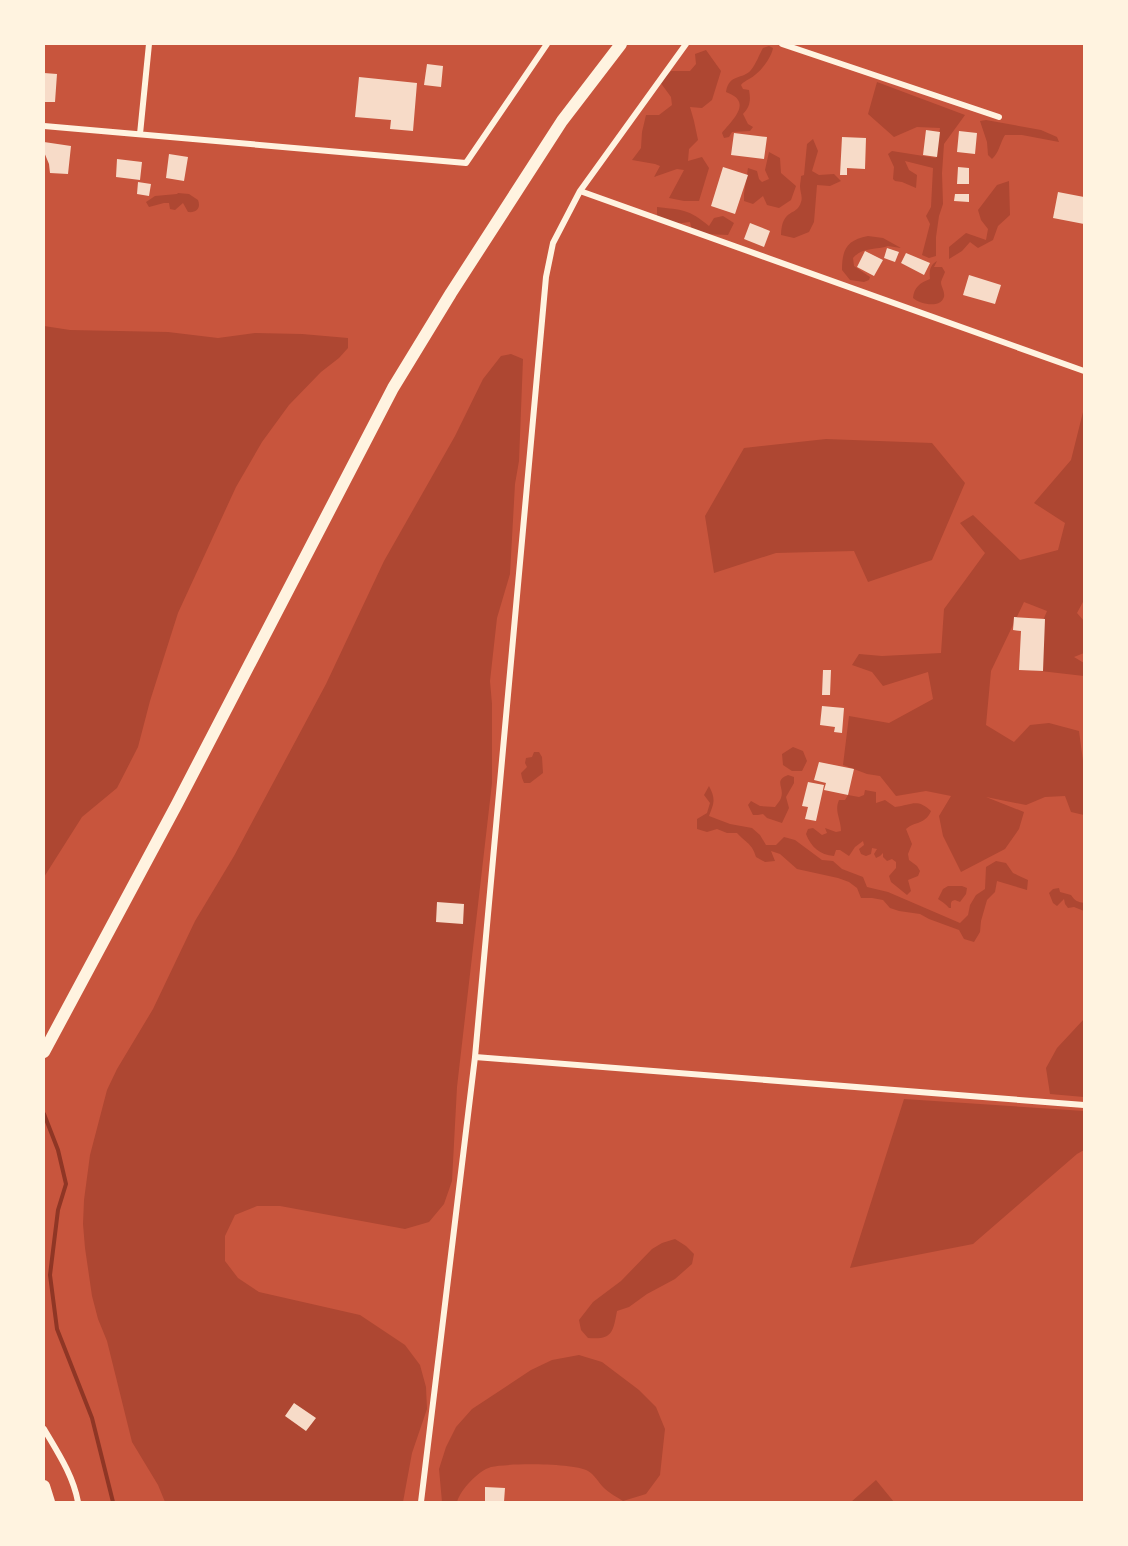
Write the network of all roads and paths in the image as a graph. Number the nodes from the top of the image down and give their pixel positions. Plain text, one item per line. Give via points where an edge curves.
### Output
1 (148, 44) edge
2 (547, 44) edge
3 (621, 44) edge
4 (686, 44) edge
5 (782, 44) edge
6 (999, 117) dead end
7 (44, 126) edge
8 (140, 134) junction
9 (580, 191) junction
10 (1084, 371) edge
11 (44, 1052) edge
12 (475, 1057) junction
13 (1084, 1105) edge
14 (44, 1429) edge
15 (44, 1486) edge
16 (49, 1503) edge
17 (78, 1503) edge
18 (421, 1503) edge

1 - 8 street
2 - 8 street via 466,163
3 - 11 highway via 562,121 393,388
4 - 9 street
5 - 6 street
7 - 8 street
9 - 10 street
9 - 12 street via 553,243 546,277
12 - 13 street
12 - 18 street
14 - 17 street via 68,1470
15 - 16 highway

